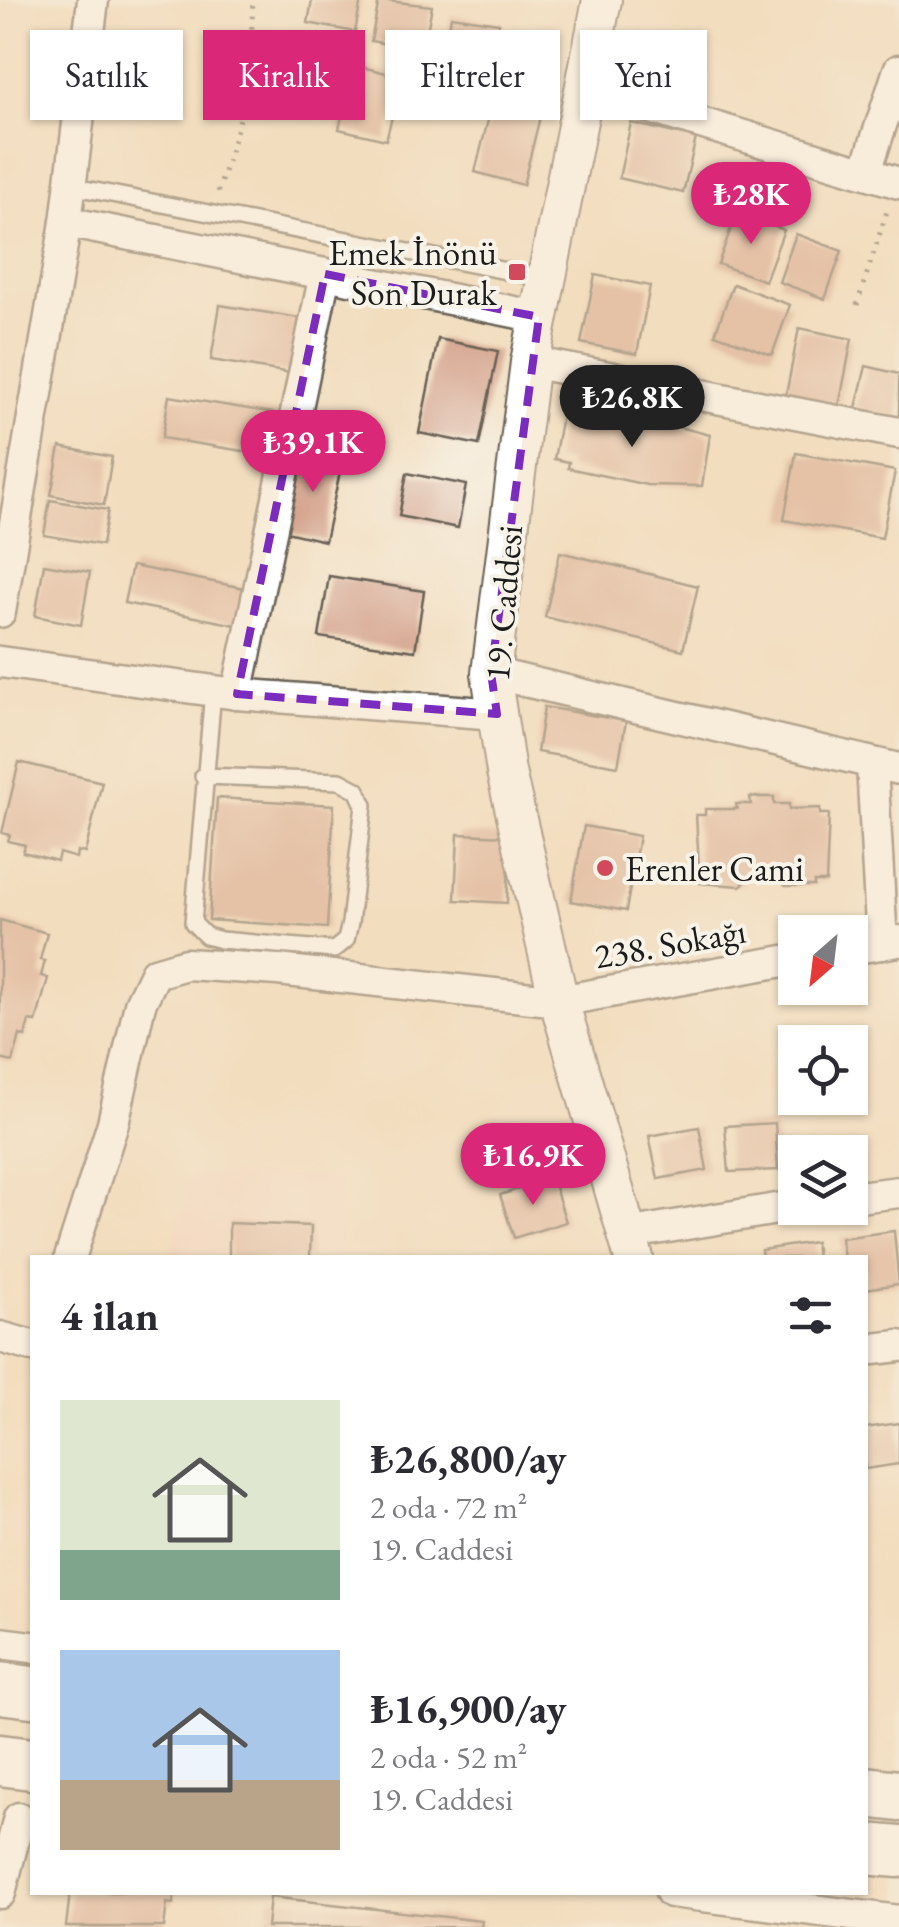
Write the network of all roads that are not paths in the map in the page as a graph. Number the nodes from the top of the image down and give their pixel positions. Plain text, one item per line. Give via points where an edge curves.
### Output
1 (93, 0) edge
2 (602, 0) edge
3 (596, 30) edge
4 (899, 70) edge
5 (580, 113) edge
6 (692, 120) edge
7 (866, 172) junction
8 (898, 183) edge
9 (70, 186) junction
10 (66, 222) junction
11 (325, 274) junction
12 (547, 278) junction
13 (539, 318) junction
14 (530, 362) junction
15 (899, 433) edge
16 (0, 612) edge
17 (0, 662) edge
18 (491, 673) junction
19 (225, 693) junction
20 (497, 714) junction
21 (885, 767) edge
22 (203, 776) junction
23 (890, 943) edge
24 (778, 962) edge
25 (558, 1000) junction
26 (899, 1192) edge
27 (868, 1196) edge
28 (778, 1210) edge
29 (630, 1246) edge
30 (71, 1255) edge
31 (0, 1338) edge
32 (30, 1346) edge
33 (899, 1346) edge
34 (868, 1350) edge
35 (0, 1643) edge
36 (30, 1647) edge
37 (0, 1688) edge
38 (30, 1692) edge
39 (0, 1760) edge
40 (30, 1764) edge
41 (868, 1792) edge
42 (899, 1796) edge
43 (17, 1818) edge
44 (868, 1849) edge
45 (899, 1852) edge
46 (0, 1894) edge
47 (688, 1895) edge
48 (825, 1919) edge
49 (899, 1921) edge

1 - 9 street
2 - 3 street, 19. Caddesi
4 - 7 street
5 - 12 street, 19. Caddesi
6 - 7 street
7 - 8 street
9 - 10 street
9 - 12 lane
10 - 11 street
10 - 16 street
11 - 13 street
11 - 19 street
12 - 13 street, 19. Caddesi
13 - 14 street, 19. Caddesi
14 - 15 street
14 - 18 street, 19. Caddesi
17 - 19 street
18 - 20 street, 19. Caddesi
18 - 21 street
19 - 20 street
19 - 22 lane
20 - 25 street, 19. Caddesi
21 - 23 street
22 - 22 lane via 193,923 221,940 334,950 346,940 364,805 357,790 340,780
24 - 25 street, 238. Sokağı
25 - 29 street, 19. Caddesi
25 - 30 street, 238. Sokağı via 278,970 186,964 155,973 140,1004
26 - 27 street
28 - 29 street
31 - 32 street
33 - 34 street
35 - 36 street
37 - 38 highway
39 - 40 highway
41 - 42 highway
43 - 46 street
44 - 45 highway
47 - 48 street
48 - 49 street

